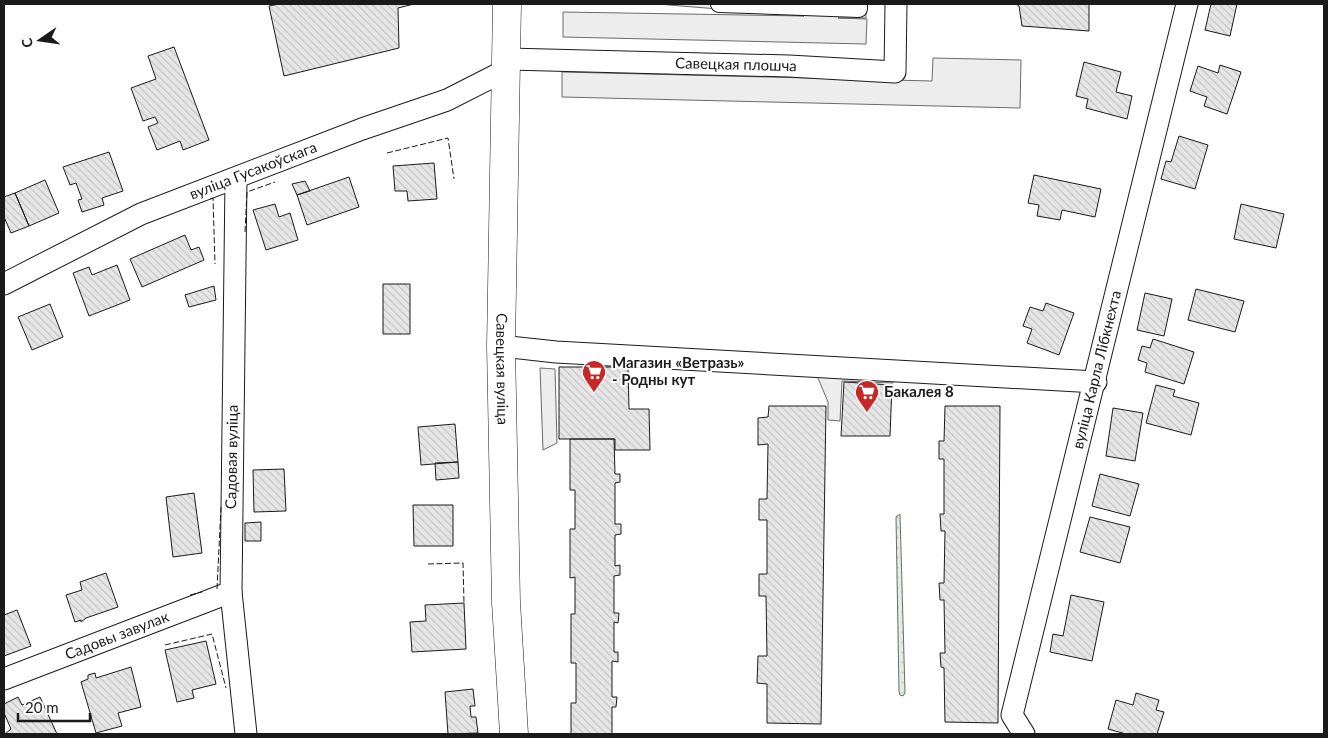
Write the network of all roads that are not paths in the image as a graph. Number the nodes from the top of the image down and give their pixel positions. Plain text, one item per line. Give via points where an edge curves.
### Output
1 (507, 4) edge
2 (719, 4) edge
3 (859, 4) edge
4 (896, 4) edge
5 (1187, 4) edge
6 (814, 6) edge
7 (507, 64) junction
8 (236, 179) junction
9 (4, 284) edge
10 (501, 346) junction
11 (1096, 382) junction
12 (231, 592) junction
13 (4, 679) edge
14 (246, 734) edge
15 (514, 734) edge
16 (1024, 734) edge

1 - 7 street, Савецкая вуліца
2 - 6 street
3 - 6 street via 859,10
4 - 7 street, Савецкая плошча via 895,72 789,66
5 - 11 street, вуліца Карла Лібкнехта
7 - 8 street, вуліца Гусакоўскага via 448,100 362,129
7 - 10 street, Савецкая вуліца
8 - 9 street, вуліца Гусакоўскага via 141,214
8 - 12 street, Садовая вуліца
10 - 11 street via 565,353
10 - 15 street, Савецкая вуліца via 506,602
11 - 16 street, вуліца Карла Лібкнехта via 1012,715
12 - 13 street, Садовы завулак
12 - 14 street, Садовая вуліца

